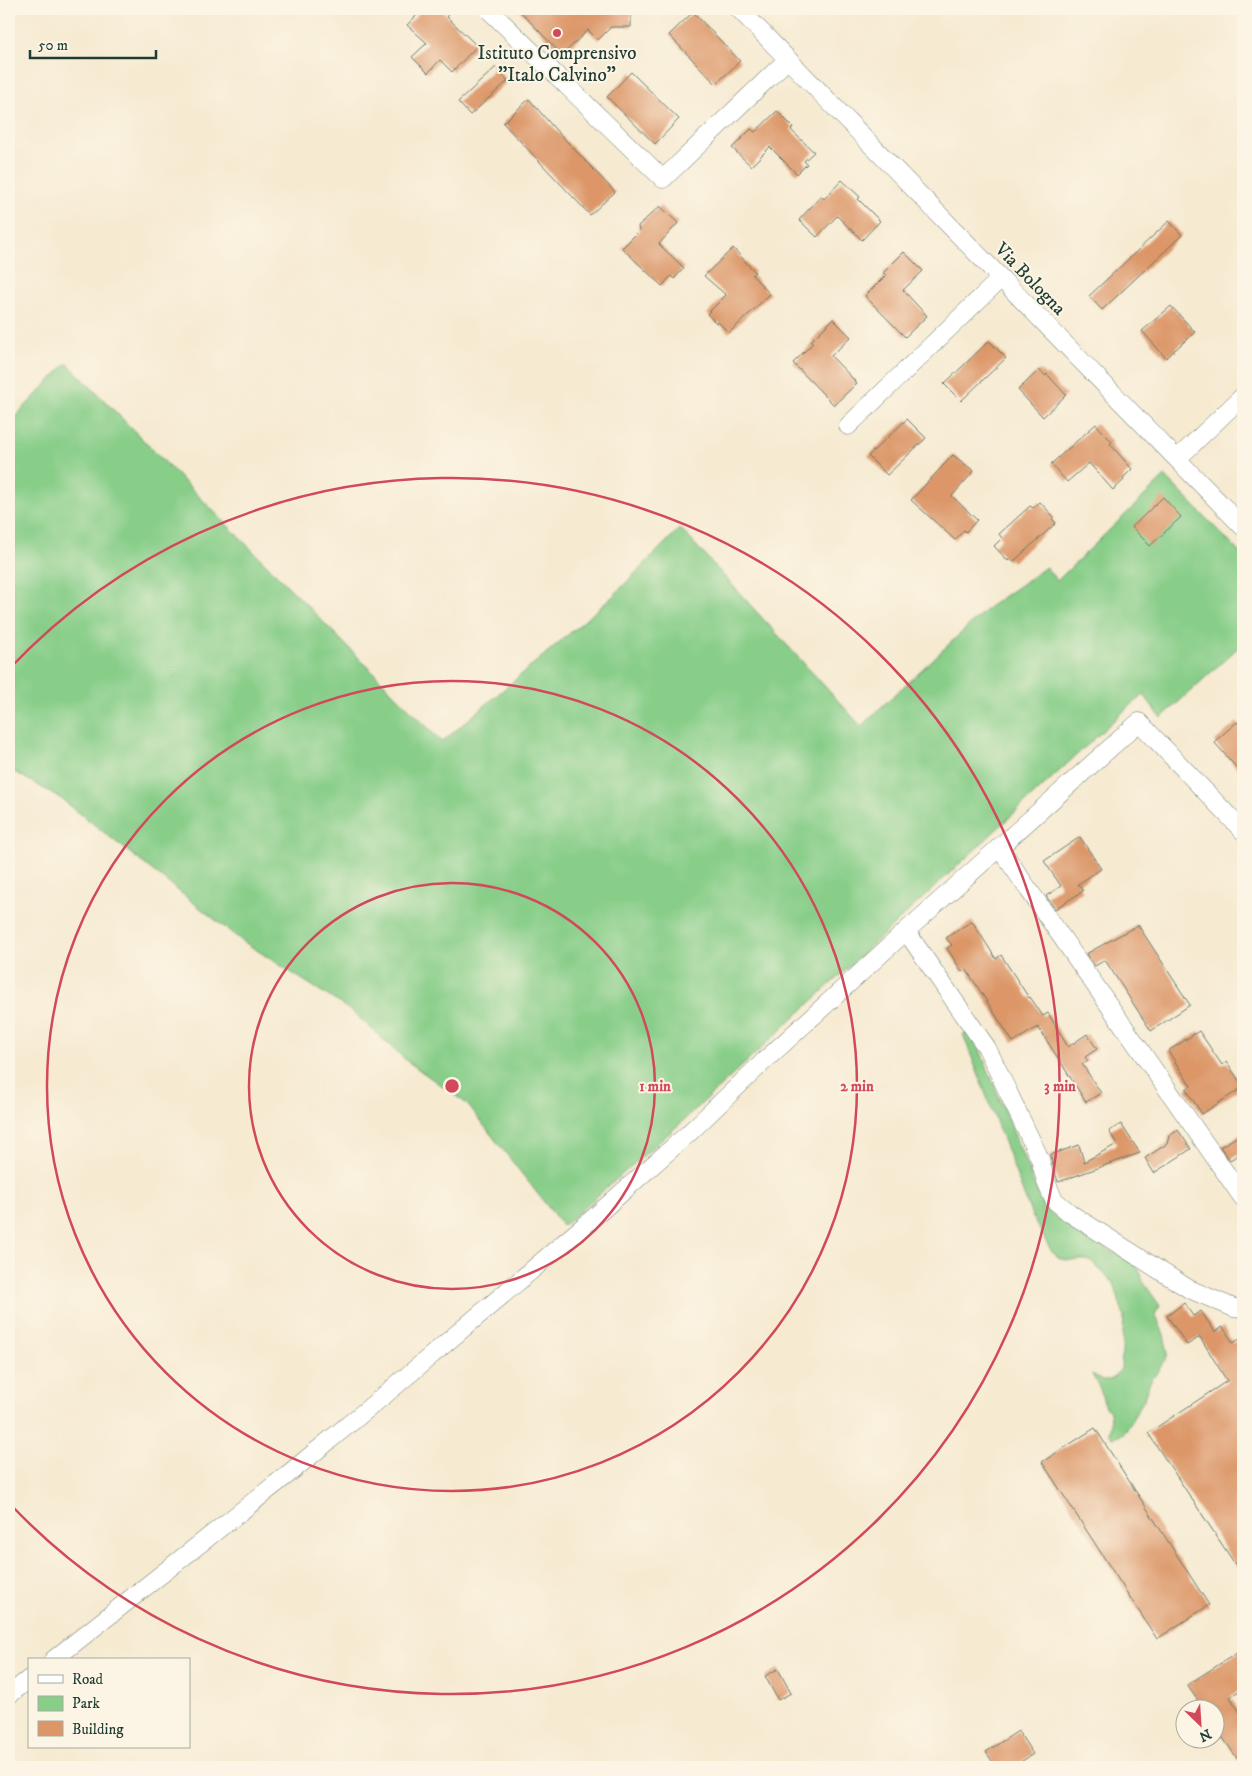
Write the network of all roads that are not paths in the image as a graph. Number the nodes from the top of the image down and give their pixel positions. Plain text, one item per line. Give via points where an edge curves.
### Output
1 (488, 9) edge
2 (740, 9) edge
3 (788, 59) junction
4 (1001, 278) junction
5 (1243, 396) edge
6 (848, 426) dead end
7 (1177, 459) junction
8 (1243, 527) edge
9 (1243, 830) edge
10 (999, 847) junction
11 (906, 931) junction
12 (1243, 1198) edge
13 (1243, 1309) edge
14 (56, 1658) edge
15 (28, 1680) edge
16 (9, 1695) edge

1 - 3 street via 663,179
2 - 3 street, Via Bologna
3 - 4 street, Via Bologna
4 - 6 street
4 - 7 street, Via Bologna
5 - 7 street
7 - 8 street, Via Bologna
9 - 10 street via 1140,722
10 - 11 street
10 - 12 street
11 - 13 street via 986,1048 1040,1159 1054,1200 1189,1289
11 - 14 street via 592,1219 287,1476
15 - 16 street

